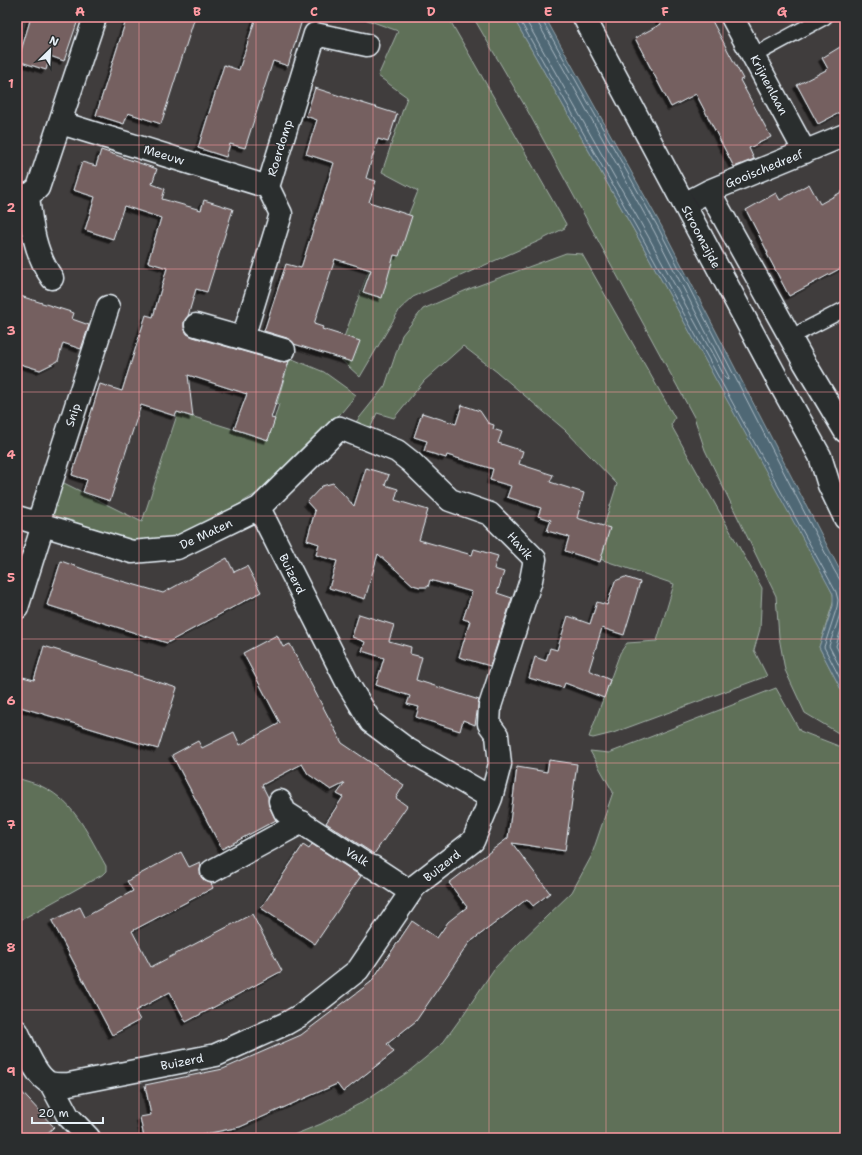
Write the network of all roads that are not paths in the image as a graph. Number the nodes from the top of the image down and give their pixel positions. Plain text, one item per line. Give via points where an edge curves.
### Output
1 (95, 17) edge
2 (584, 17) edge
3 (732, 17) edge
4 (825, 17) edge
5 (367, 44) dead end
6 (753, 56) junction
7 (60, 123) junction
8 (845, 135) edge
9 (805, 152) junction
10 (268, 187) junction
11 (709, 191) junction
12 (22, 195) edge
13 (684, 204) junction
14 (52, 278) dead end
15 (108, 307) dead end
16 (845, 309) edge
17 (196, 325) dead end
18 (791, 337) junction
19 (243, 338) junction
20 (284, 350) dead end
21 (340, 428) joint
22 (845, 430) edge
23 (820, 456) junction
24 (845, 481) edge
25 (259, 508) junction
26 (17, 517) edge
27 (845, 518) edge
28 (41, 524) junction
29 (17, 608) edge
30 (491, 798) junction
31 (280, 801) dead end
32 (302, 822) junction
33 (212, 871) dead end
34 (411, 892) junction
35 (17, 1031) edge
36 (51, 1084) junction
37 (89, 1138) edge

1 - 7 street
2 - 13 street, Stroomzijde
3 - 6 street, Krijnenlaan
4 - 6 lane
5 - 10 street, Roerdomp via 315,34
6 - 9 street, Krijnenlaan
7 - 10 street, Meeuw
7 - 12 street via 38,188
8 - 9 street, Gooischedreef
9 - 11 street, Gooischedreef
10 - 19 street, Roerdomp via 281,214
11 - 13 street, Gooischedreef
11 - 18 street
12 - 14 street via 33,234
13 - 23 street, Stroomzijde
15 - 28 street, Snip
16 - 18 lane
17 - 19 street
18 - 22 street
19 - 20 street
21 - 25 street, De Maten
21 - 30 street, Havik via 397,451 450,500 490,514 535,559 531,580 490,706 489,724 497,735 500,764
23 - 24 street, Stroomzijde
23 - 27 street, Stroomzijde via 829,485
25 - 28 street, De Maten via 177,548 132,552
25 - 30 street, Buizerd via 348,684 371,722 407,749
26 - 28 street, De Maten
28 - 29 street, Snip
30 - 34 street, Buizerd via 473,842 415,886
31 - 32 street, Valk via 285,812
32 - 33 street
32 - 34 street, Valk
34 - 36 street, Buizerd via 358,970 291,1021 216,1055 69,1084
35 - 36 street via 39,1073
36 - 37 street via 68,1116

